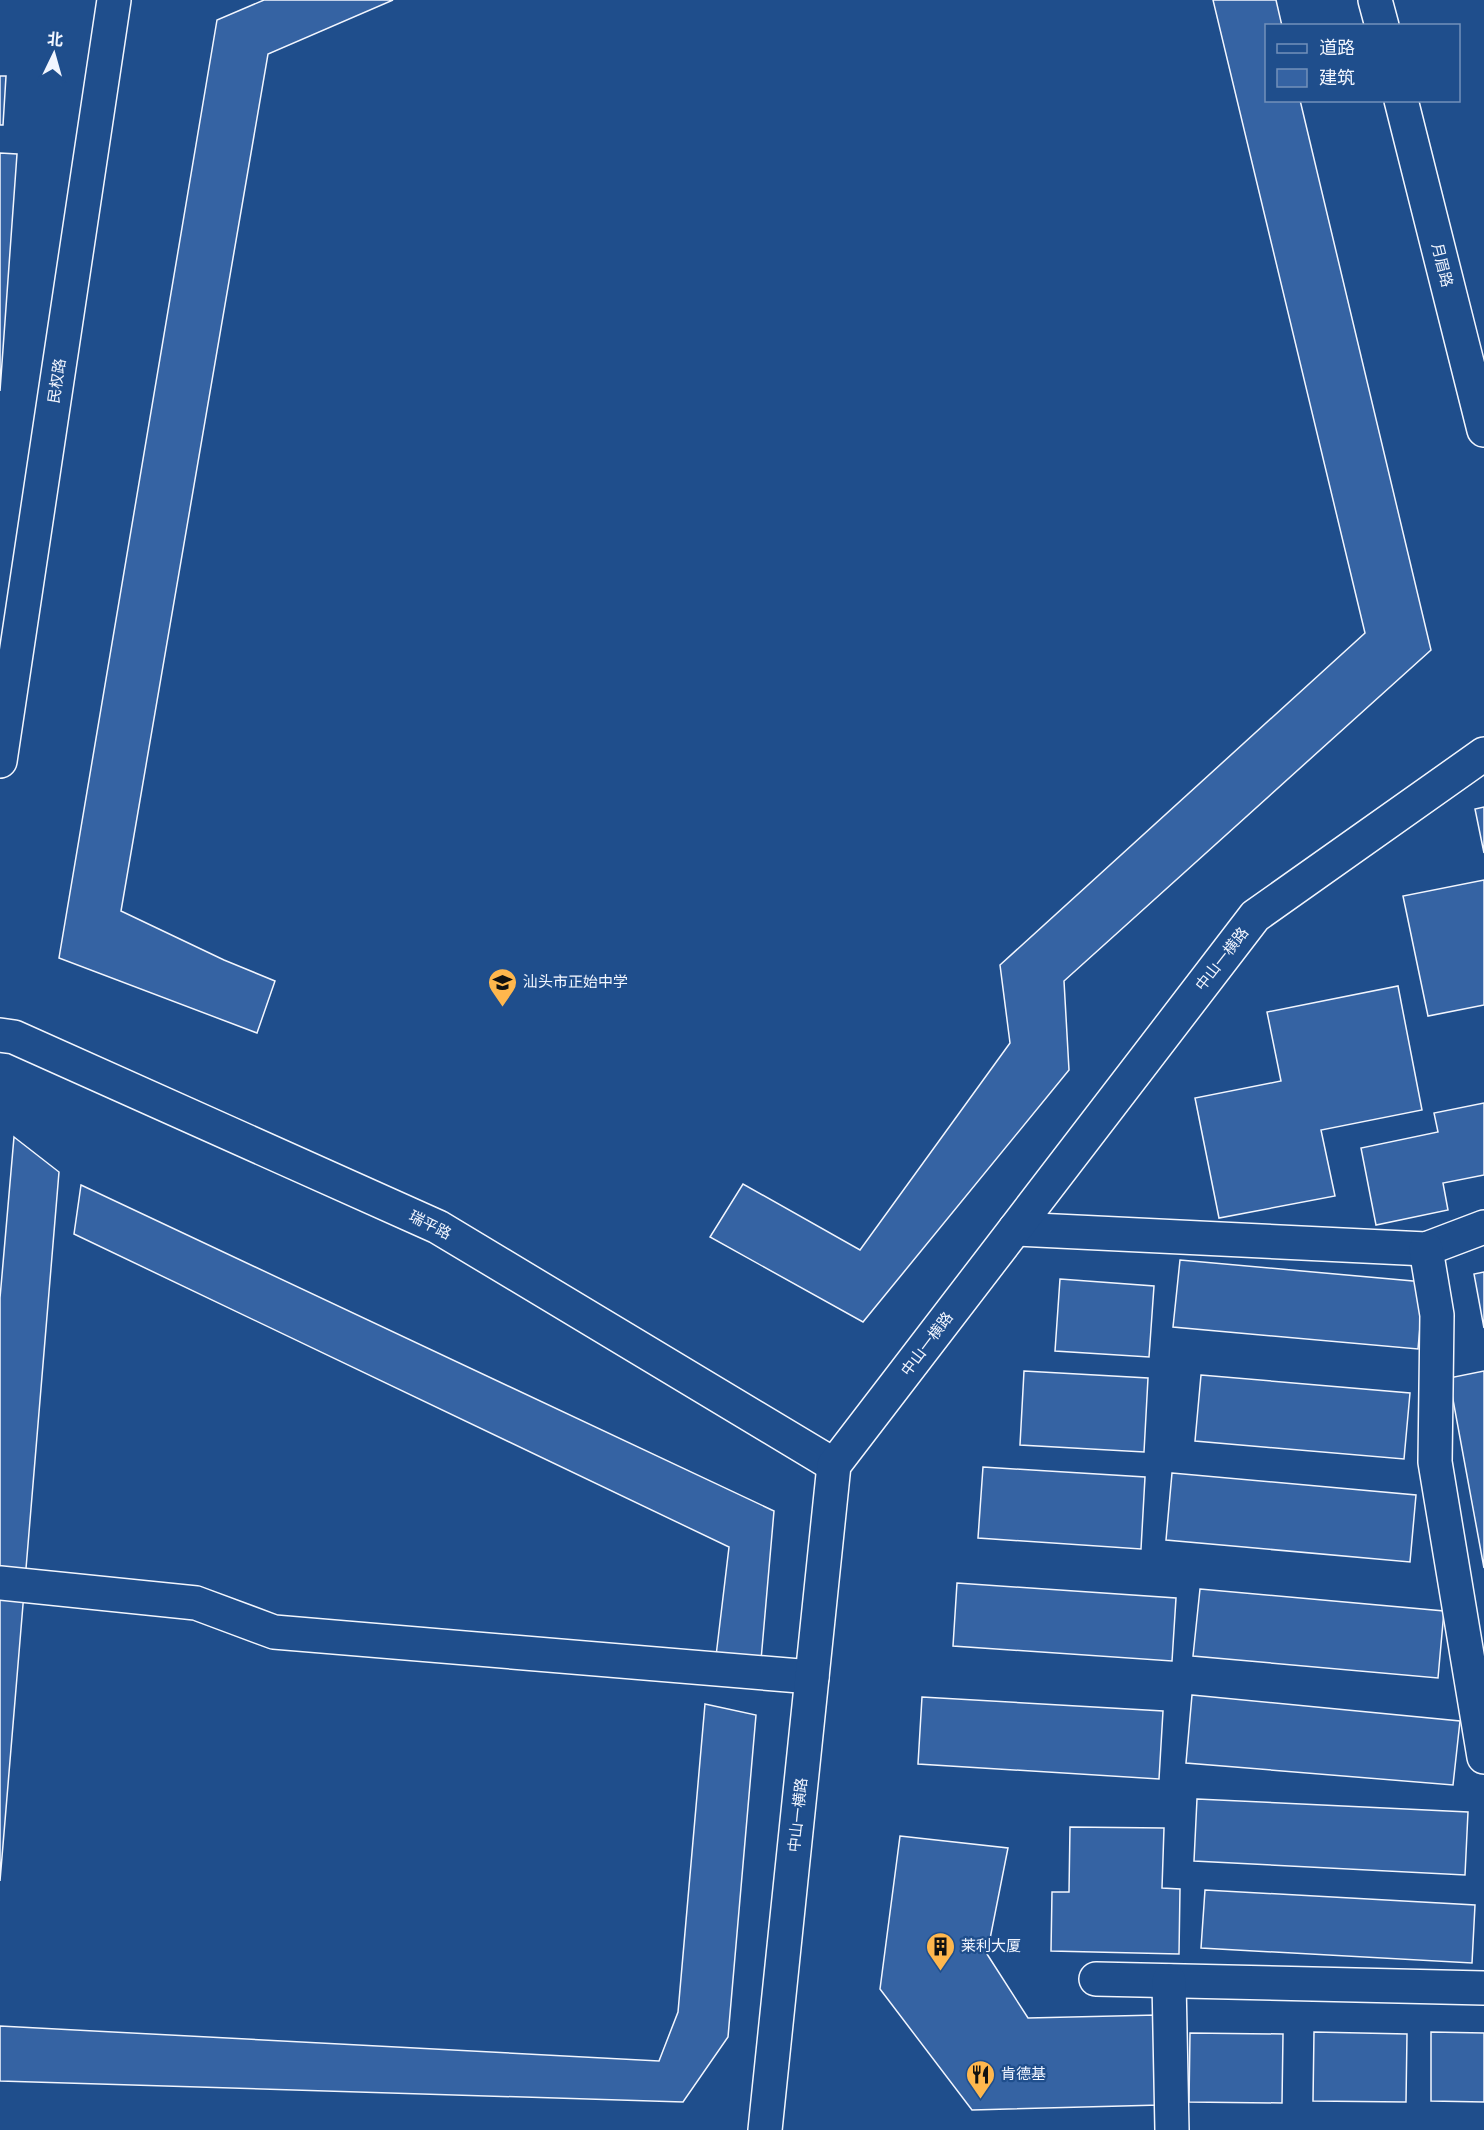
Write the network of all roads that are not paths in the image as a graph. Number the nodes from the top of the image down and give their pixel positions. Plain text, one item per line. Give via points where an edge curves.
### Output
1 (114, 0) edge
2 (1375, 0) edge
3 (1381, 24) edge
4 (1402, 102) edge
5 (1484, 430) edge
6 (1484, 754) edge
7 (0, 761) edge
8 (0, 1035) edge
9 (1484, 1227) edge
10 (1015, 1230) junction
11 (1426, 1249) junction
12 (834, 1465) junction
13 (0, 1582) edge
14 (812, 1677) junction
15 (1484, 1757) edge
16 (1096, 1979) dead end
17 (1169, 1981) junction
18 (1484, 1988) edge
19 (765, 2130) edge
20 (1172, 2130) edge

1 - 7 street, 民权路
2 - 3 street
4 - 5 street, 月眉路
6 - 10 street, 中山一横路 via 1256,916
8 - 12 street, 瑞平路 via 14,1037 438,1227
9 - 11 street
10 - 11 street
10 - 12 street, 中山一横路
11 - 15 street via 1437,1315 1435,1462
12 - 14 street, 中山一横路
13 - 14 street via 196,1603 274,1632
14 - 19 street, 中山一横路
16 - 17 street
17 - 18 street
17 - 20 street

